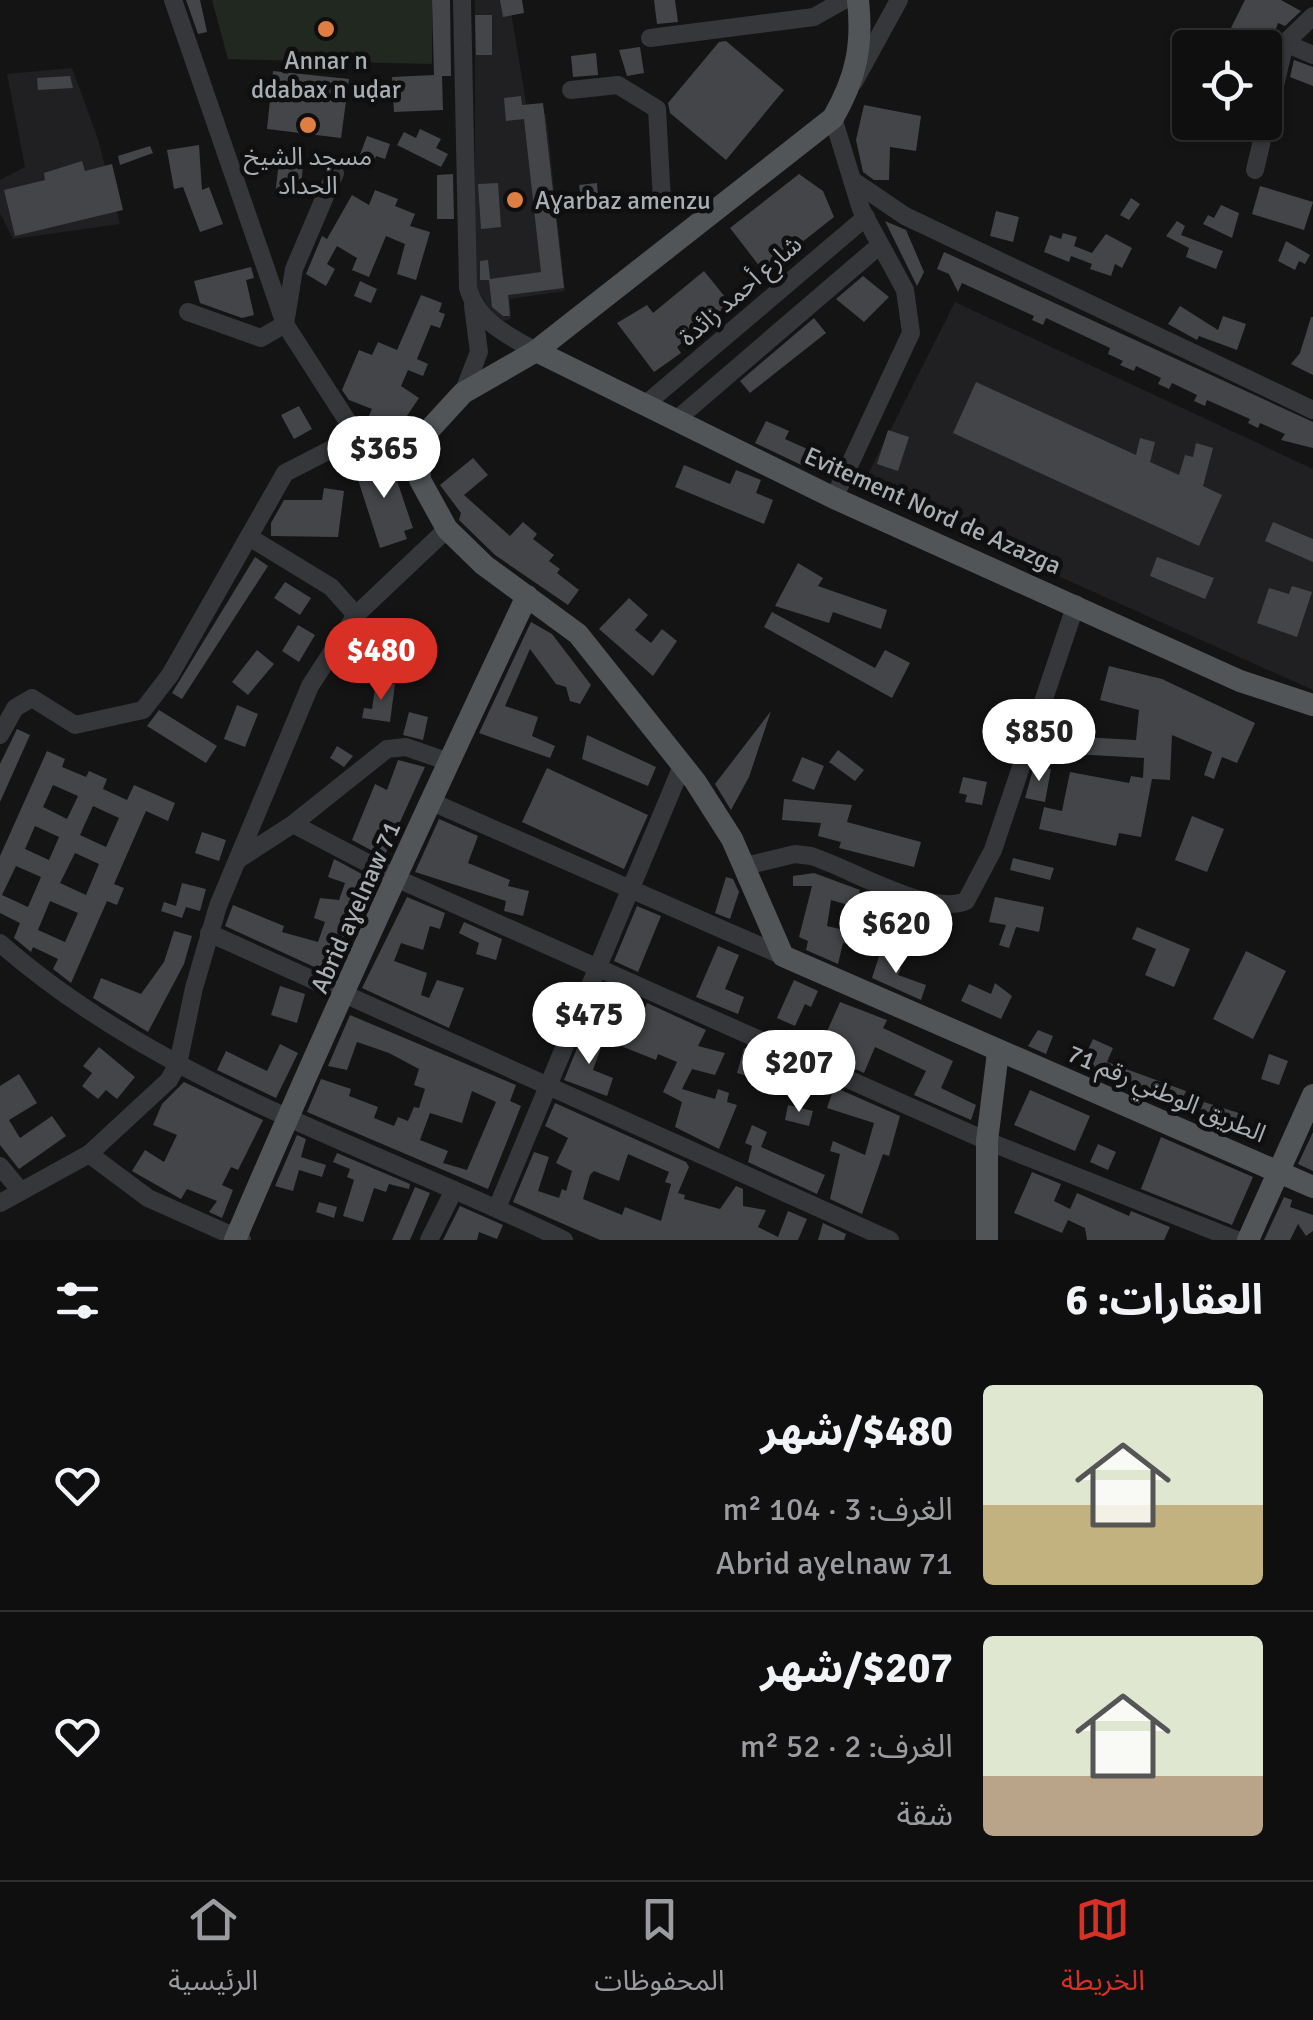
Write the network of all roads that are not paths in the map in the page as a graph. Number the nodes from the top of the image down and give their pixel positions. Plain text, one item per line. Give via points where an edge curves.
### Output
1 (174, 0) edge
2 (462, 0) edge
3 (844, 0) edge
4 (858, 0) edge
5 (900, 0) edge
6 (1313, 16) edge
7 (650, 38) dead end
8 (1286, 43) junction
9 (1313, 55) edge
10 (851, 86) junction
11 (572, 90) dead end
12 (833, 118) junction
13 (1255, 170) dead end
14 (335, 172) dead end
15 (852, 180) junction
16 (662, 201) dead end
17 (866, 217) junction
18 (880, 245) junction
19 (473, 305) junction
20 (188, 312) dead end
21 (284, 324) junction
22 (536, 351) junction
23 (464, 393) junction
24 (648, 403) junction
25 (1313, 410) edge
26 (676, 420) junction
27 (358, 436) junction
28 (420, 456) junction
29 (834, 498) junction
30 (446, 530) junction
31 (249, 537) junction
32 (527, 596) junction
33 (1076, 604) junction
34 (356, 615) junction
35 (1313, 705) edge
36 (0, 735) edge
37 (449, 762) junction
38 (682, 766) junction
39 (432, 802) junction
40 (293, 824) junction
41 (239, 859) junction
42 (745, 866) junction
43 (398, 878) junction
44 (632, 890) junction
45 (209, 932) junction
46 (0, 944) edge
47 (783, 956) junction
48 (600, 966) junction
49 (346, 996) junction
50 (998, 1052) junction
51 (178, 1064) junction
52 (545, 1084) junction
53 (1313, 1095) edge
54 (286, 1114) junction
55 (987, 1142) junction
56 (89, 1154) junction
57 (0, 1166) edge
58 (1280, 1171) junction
59 (1313, 1187) edge
60 (19, 1189) junction
61 (454, 1190) junction
62 (0, 1203) edge
63 (497, 1208) junction
64 (238, 1239) edge
65 (429, 1240) edge
66 (564, 1240) edge
67 (890, 1240) edge
68 (986, 1240) edge
69 (1236, 1240) edge
70 (1248, 1240) edge

1 - 21 street
2 - 19 street via 466,274
3 - 7 street via 814,17
4 - 10 main road via 861,29
5 - 10 street
6 - 8 street
8 - 9 street
8 - 13 street
10 - 12 main road
11 - 16 street via 618,85 657,109
12 - 15 street
12 - 22 main road
14 - 21 street via 294,269
15 - 17 street
15 - 25 street via 905,216
17 - 18 street
17 - 24 street, شارع أحمد زائدة
18 - 26 street
18 - 29 street via 904,290 911,332
19 - 22 street via 492,326
19 - 23 street via 479,352
20 - 21 street via 261,338
21 - 27 street
22 - 23 main road
22 - 24 main road, Evitement Nord de Azazga
23 - 28 main road via 430,430
24 - 26 main road, Evitement Nord de Azazga
26 - 29 main road, Evitement Nord de Azazga
27 - 28 street
27 - 31 street via 285,472
28 - 30 main road via 420,480
29 - 33 main road, Evitement Nord de Azazga
30 - 32 main road
30 - 34 street
31 - 34 street via 331,587
31 - 36 street via 143,710 76,725 32,698 15,708
32 - 37 main road, Abrid aɣelnaw 71
32 - 38 main road via 578,634
33 - 35 main road, Evitement Nord de Azazga via 1240,681
33 - 42 street via 993,850 966,901 925,902 810,856
34 - 41 street via 310,686
37 - 39 main road, Abrid aɣelnaw 71
37 - 40 street via 406,747 387,749
38 - 42 main road
38 - 44 street
39 - 43 main road, Abrid aɣelnaw 71
39 - 44 street
40 - 41 street
40 - 43 street
41 - 45 street
42 - 47 main road
43 - 48 street
43 - 49 main road, Abrid aɣelnaw 71
44 - 47 street
44 - 48 street
45 - 49 street
45 - 51 street
46 - 51 street via 54,988
47 - 50 main road, الطريق الوطني رقم 71
48 - 52 street
48 - 55 street
49 - 52 street
49 - 54 main road, Abrid aɣelnaw 71
50 - 55 main road
50 - 58 main road, الطريق الوطني رقم 71
51 - 54 street
51 - 56 street
52 - 63 street
52 - 67 street
53 - 58 main road
54 - 61 street
54 - 64 main road, Abrid aɣelnaw 71
55 - 68 main road
55 - 69 street
56 - 60 street
56 - 64 street via 148,1198
57 - 60 street
58 - 59 main road, الطريق الوطني رقم 71
58 - 70 main road
60 - 62 street
61 - 63 street
61 - 65 street
63 - 66 street

